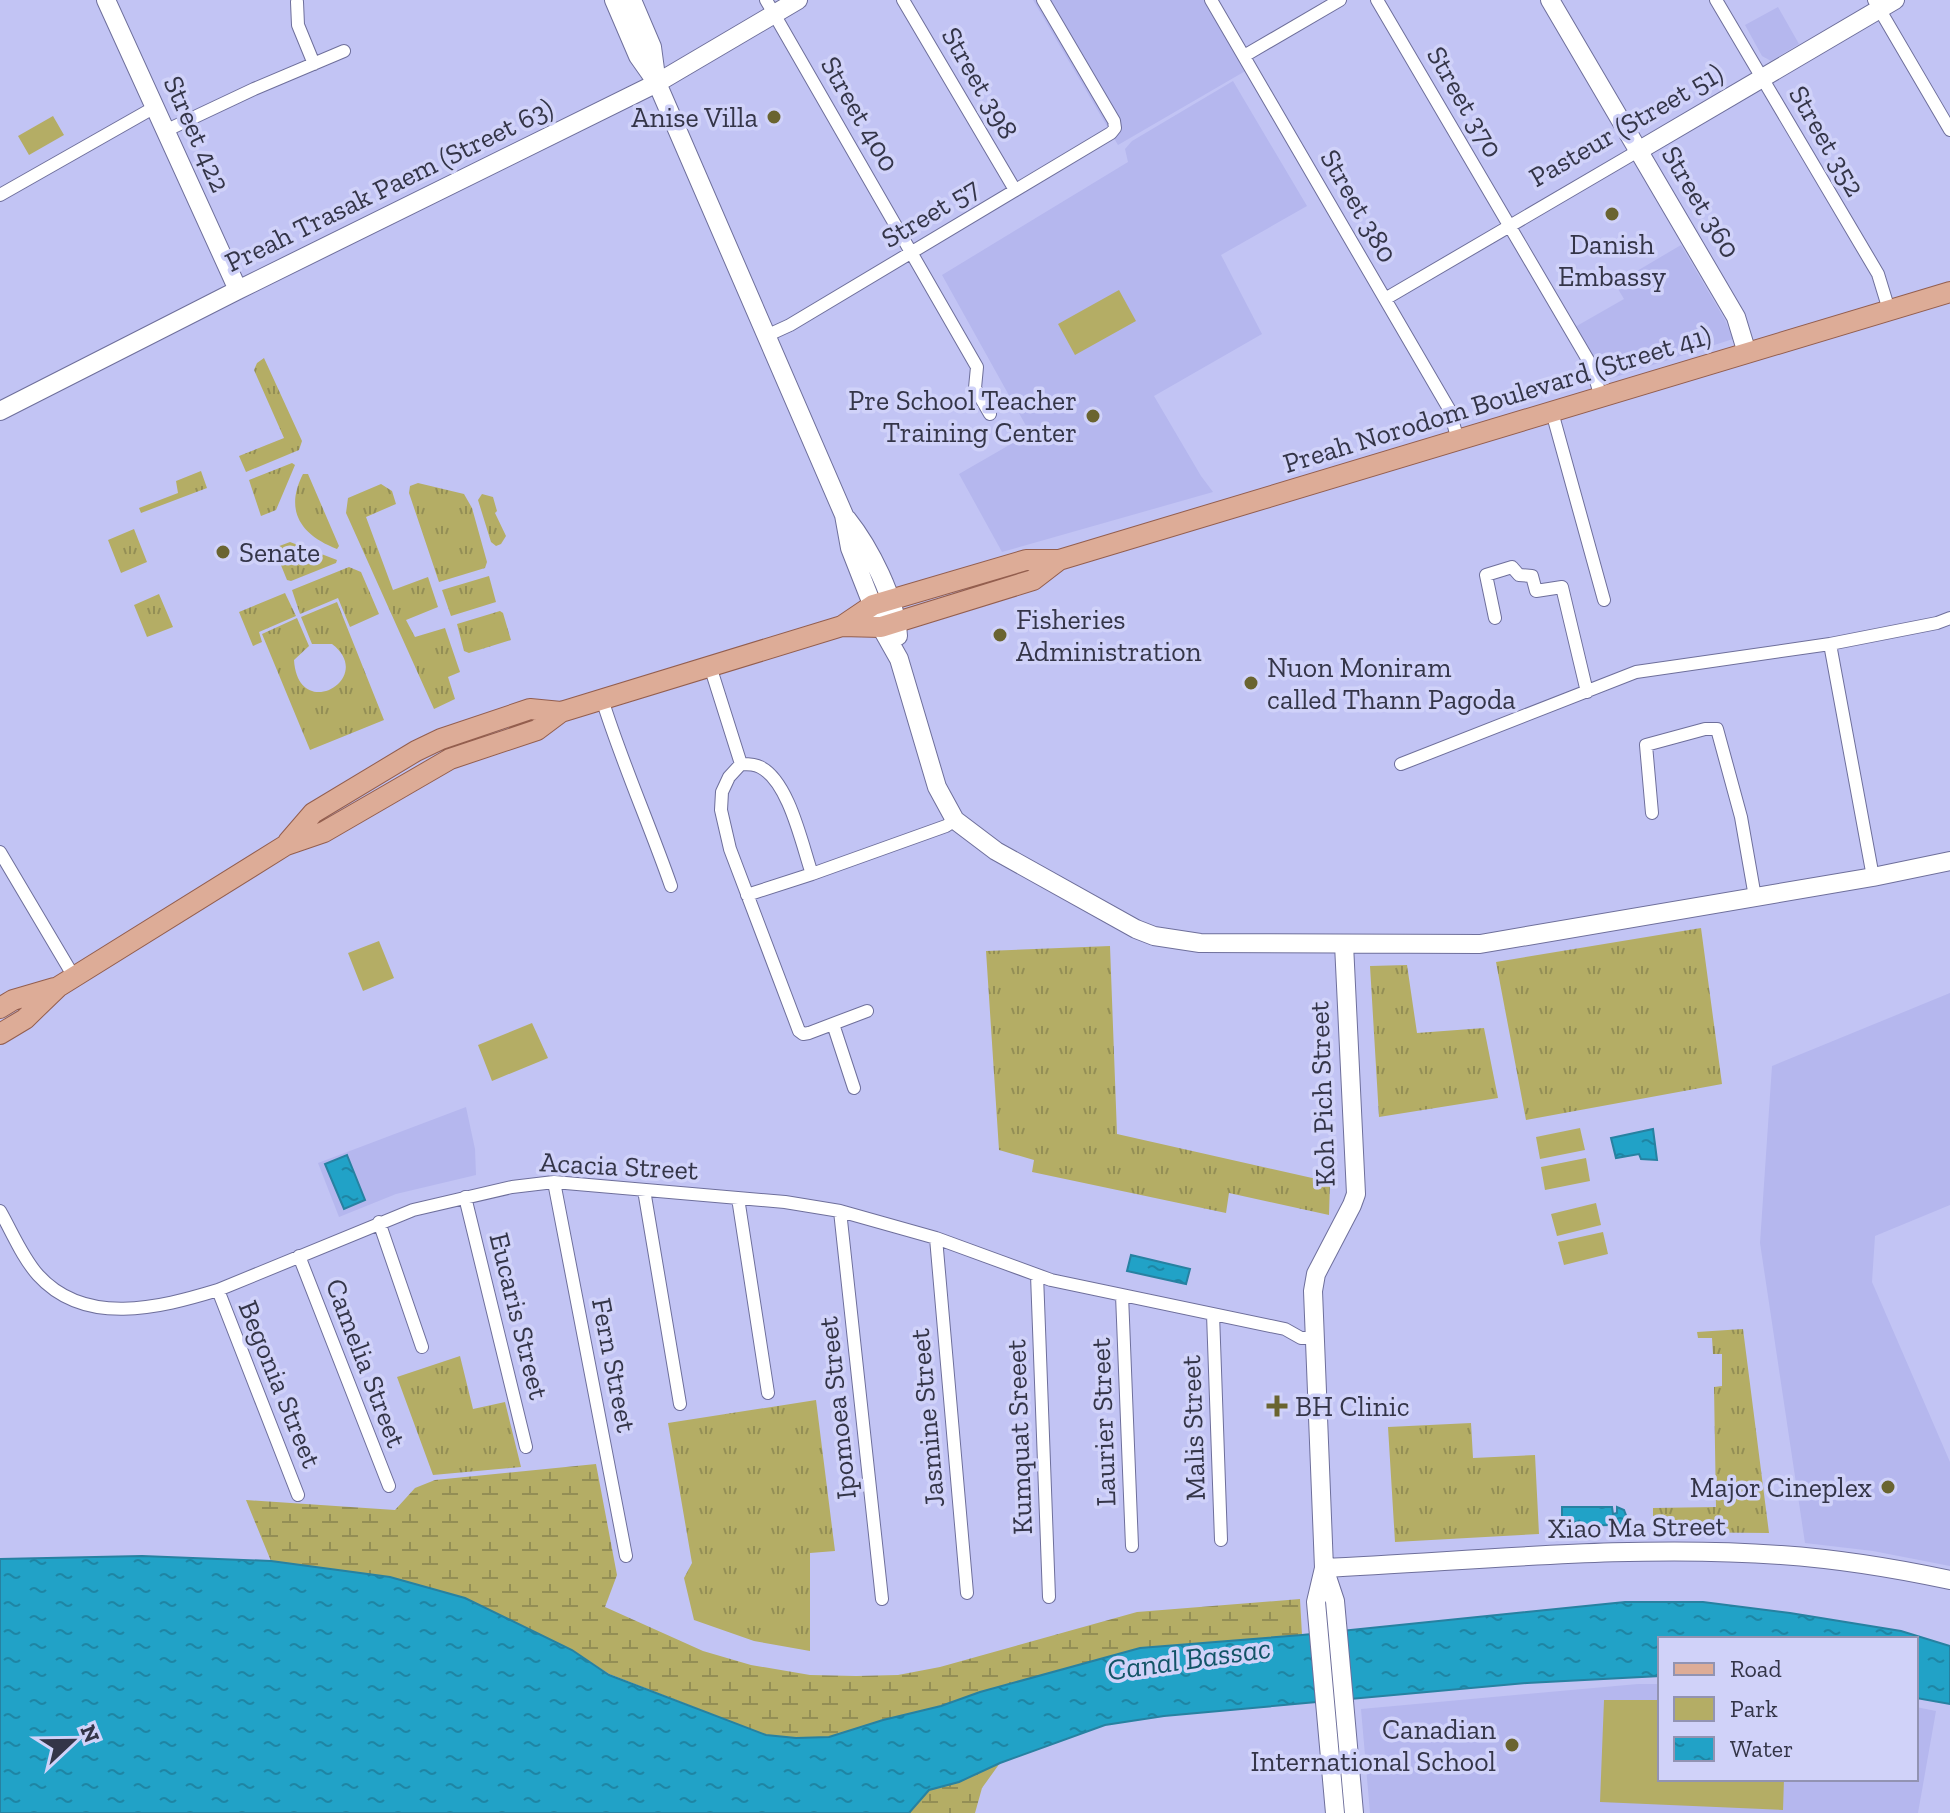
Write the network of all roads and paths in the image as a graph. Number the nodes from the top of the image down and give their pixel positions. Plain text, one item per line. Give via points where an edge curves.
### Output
1 (106, 0) edge
2 (614, 0) edge
3 (632, 0) edge
4 (798, 0) edge
5 (903, 0) edge
6 (1043, 0) edge
7 (1211, 0) edge
8 (1340, 0) edge
9 (1377, 0) edge
10 (1550, 0) edge
11 (1716, 0) edge
12 (297, 2) edge
13 (1883, 3) edge
14 (770, 7) edge
15 (344, 51) dead end
16 (1244, 56) junction
17 (314, 64) junction
18 (1762, 78) junction
19 (657, 83) junction
20 (155, 107) junction
21 (1950, 130) edge
22 (165, 131) junction
23 (1638, 151) junction
24 (1015, 190) junction
25 (0, 195) edge
26 (1509, 226) junction
27 (912, 252) junction
28 (238, 290) junction
29 (1950, 292) edge
30 (1385, 299) junction
31 (1889, 310) junction
32 (766, 336) junction
33 (1747, 353) junction
34 (1601, 397) junction
35 (0, 411) edge
36 (1552, 412) junction
37 (990, 414) dead end
38 (1458, 440) junction
39 (1059, 560) junction
40 (1604, 600) dead end
41 (881, 603) junction
42 (1495, 618) dead end
43 (1950, 618) edge
44 (889, 624) junction
45 (842, 626) junction
46 (1830, 644) junction
47 (710, 666) junction
48 (1587, 692) junction
49 (602, 699) junction
50 (741, 764) junction
51 (1401, 764) dead end
52 (1652, 813) dead end
53 (955, 820) junction
54 (0, 852) edge
55 (1950, 861) edge
56 (812, 874) junction
57 (1873, 877) junction
58 (671, 886) dead end
59 (747, 895) junction
60 (1755, 897) junction
61 (1344, 944) junction
62 (66, 982) junction
63 (0, 1008) edge
64 (867, 1011) dead end
65 (833, 1024) junction
66 (0, 1034) edge
67 (854, 1088) dead end
68 (554, 1182) junction
69 (644, 1190) junction
70 (465, 1197) junction
71 (738, 1198) junction
72 (0, 1211) edge
73 (840, 1211) junction
74 (379, 1222) junction
75 (936, 1238) junction
76 (299, 1256) junction
77 (1037, 1275) junction
78 (218, 1290) junction
79 (1122, 1295) junction
80 (1213, 1314) junction
81 (1314, 1329) junction
82 (422, 1347) dead end
83 (768, 1393) dead end
84 (680, 1404) dead end
85 (526, 1447) dead end
86 (389, 1486) dead end
87 (298, 1495) dead end
88 (1221, 1540) dead end
89 (1132, 1546) dead end
90 (626, 1556) dead end
91 (1324, 1568) junction
92 (1950, 1580) edge
93 (967, 1593) dead end
94 (1049, 1597) dead end
95 (882, 1599) dead end
96 (1326, 1601) junction
97 (1335, 1813) edge
98 (1354, 1813) edge

1 - 20 main road, Street 422
2 - 19 main road via 638,56
3 - 19 main road via 652,47
4 - 14 main road, Preah Trasak Paem (Street 63)
5 - 24 street, Street 398
6 - 24 street, Street 57 via 1115,128
7 - 16 street, Street 380
8 - 16 street
9 - 26 street, Street 370
10 - 23 main road, Street 360
11 - 18 street, Street 352
12 - 17 street via 298,25
13 - 18 main road, Pasteur (Street 51)
13 - 21 street
14 - 19 main road, Preah Trasak Paem (Street 63)
14 - 27 street, Street 400
15 - 17 street
16 - 30 street, Street 380
17 - 22 street
18 - 23 main road, Pasteur (Street 51)
18 - 31 street, Street 352 via 1878,274
19 - 28 main road, Preah Trasak Paem (Street 63)
19 - 32 main road
20 - 22 main road, Street 422
20 - 25 street
22 - 28 main road, Street 422
23 - 26 street, Pasteur (Street 51)
23 - 33 main road, Street 360 via 1736,317
24 - 27 street, Street 57
26 - 30 street, Pasteur (Street 51)
26 - 34 street, Street 370 via 1591,365
27 - 32 street, Street 57
27 - 37 street, Street 400 via 977,367 975,388
28 - 35 main road, Preah Trasak Paem (Street 63)
29 - 31 main road, Preah Norodom Boulevard (Street 41)
30 - 38 street, Street 380 via 1449,409
31 - 33 main road, Preah Norodom Boulevard (Street 41)
32 - 41 main road via 844,515 865,542
33 - 34 main road, Preah Norodom Boulevard (Street 41)
34 - 36 main road, Preah Norodom Boulevard (Street 41)
36 - 38 main road, Preah Norodom Boulevard (Street 41)
36 - 40 street
38 - 39 main road, Preah Norodom Boulevard (Street 41)
39 - 41 main road, Preah Norodom Boulevard (Street 41) via 1026,560
39 - 44 main road, Preah Norodom Boulevard (Street 41) via 1033,580
41 - 44 main road
41 - 45 main road, Preah Norodom Boulevard (Street 41)
42 - 48 street via 1486,575 1512,567 1519,575 1532,576 1536,591 1562,587
43 - 46 street
44 - 45 main road, Preah Norodom Boulevard (Street 41)
44 - 53 main road via 937,787
45 - 47 main road, Preah Norodom Boulevard (Street 41)
46 - 48 street via 1636,672
46 - 57 street
47 - 49 main road, Preah Norodom Boulevard (Street 41)
47 - 50 street
48 - 51 street
49 - 58 street
49 - 62 main road, Preah Norodom Boulevard (Street 41) via 561,712 530,709 441,739 391,765 313,813 286,845
50 - 56 street via 759,766 783,791
50 - 59 street via 722,792 721,810
52 - 60 street via 1646,745 1717,729
53 - 56 street
53 - 61 main road via 996,851 1154,936 1200,943
54 - 62 street
55 - 57 main road
56 - 59 street
57 - 60 main road
59 - 65 street via 799,1031
60 - 61 main road via 1480,944
61 - 81 main road, Koh Pich Street via 1356,1194 1316,1274
62 - 63 main road, Preah Norodom Boulevard (Street 41)
62 - 66 main road, Preah Norodom Boulevard (Street 41)
64 - 65 street
65 - 67 street
68 - 69 street, Acacia Street
68 - 70 street, Acacia Street
68 - 90 street, Fern Street
69 - 71 street, Acacia Street
69 - 84 street
70 - 74 street, Acacia Street
70 - 85 street, Eucaris Street
71 - 73 street, Acacia Street
71 - 83 street
72 - 78 street, Acacia Street via 37,1273 76,1302 132,1309
73 - 75 street, Acacia Street
73 - 95 street, Ipomoea Street
74 - 76 street, Acacia Street
74 - 82 street
75 - 77 street, Acacia Street
75 - 93 street, Jasmine Street
76 - 78 street, Acacia Street
76 - 86 street, Camelia Street
77 - 79 street, Acacia Street
77 - 94 street, Kumquat Sreeet
78 - 87 street, Begonia Street
79 - 80 street, Acacia Street
79 - 89 street, Laurier Street
80 - 81 street, Acacia Street via 1285,1329 1300,1322
80 - 88 street, Malis Street
81 - 91 main road, Koh Pich Street
91 - 92 main road, Xiao Ma Street via 1702,1552 1806,1557
91 - 96 main road, Koh Pich Street
96 - 97 main road, Koh Pich Street
96 - 98 main road, Koh Pich Street

